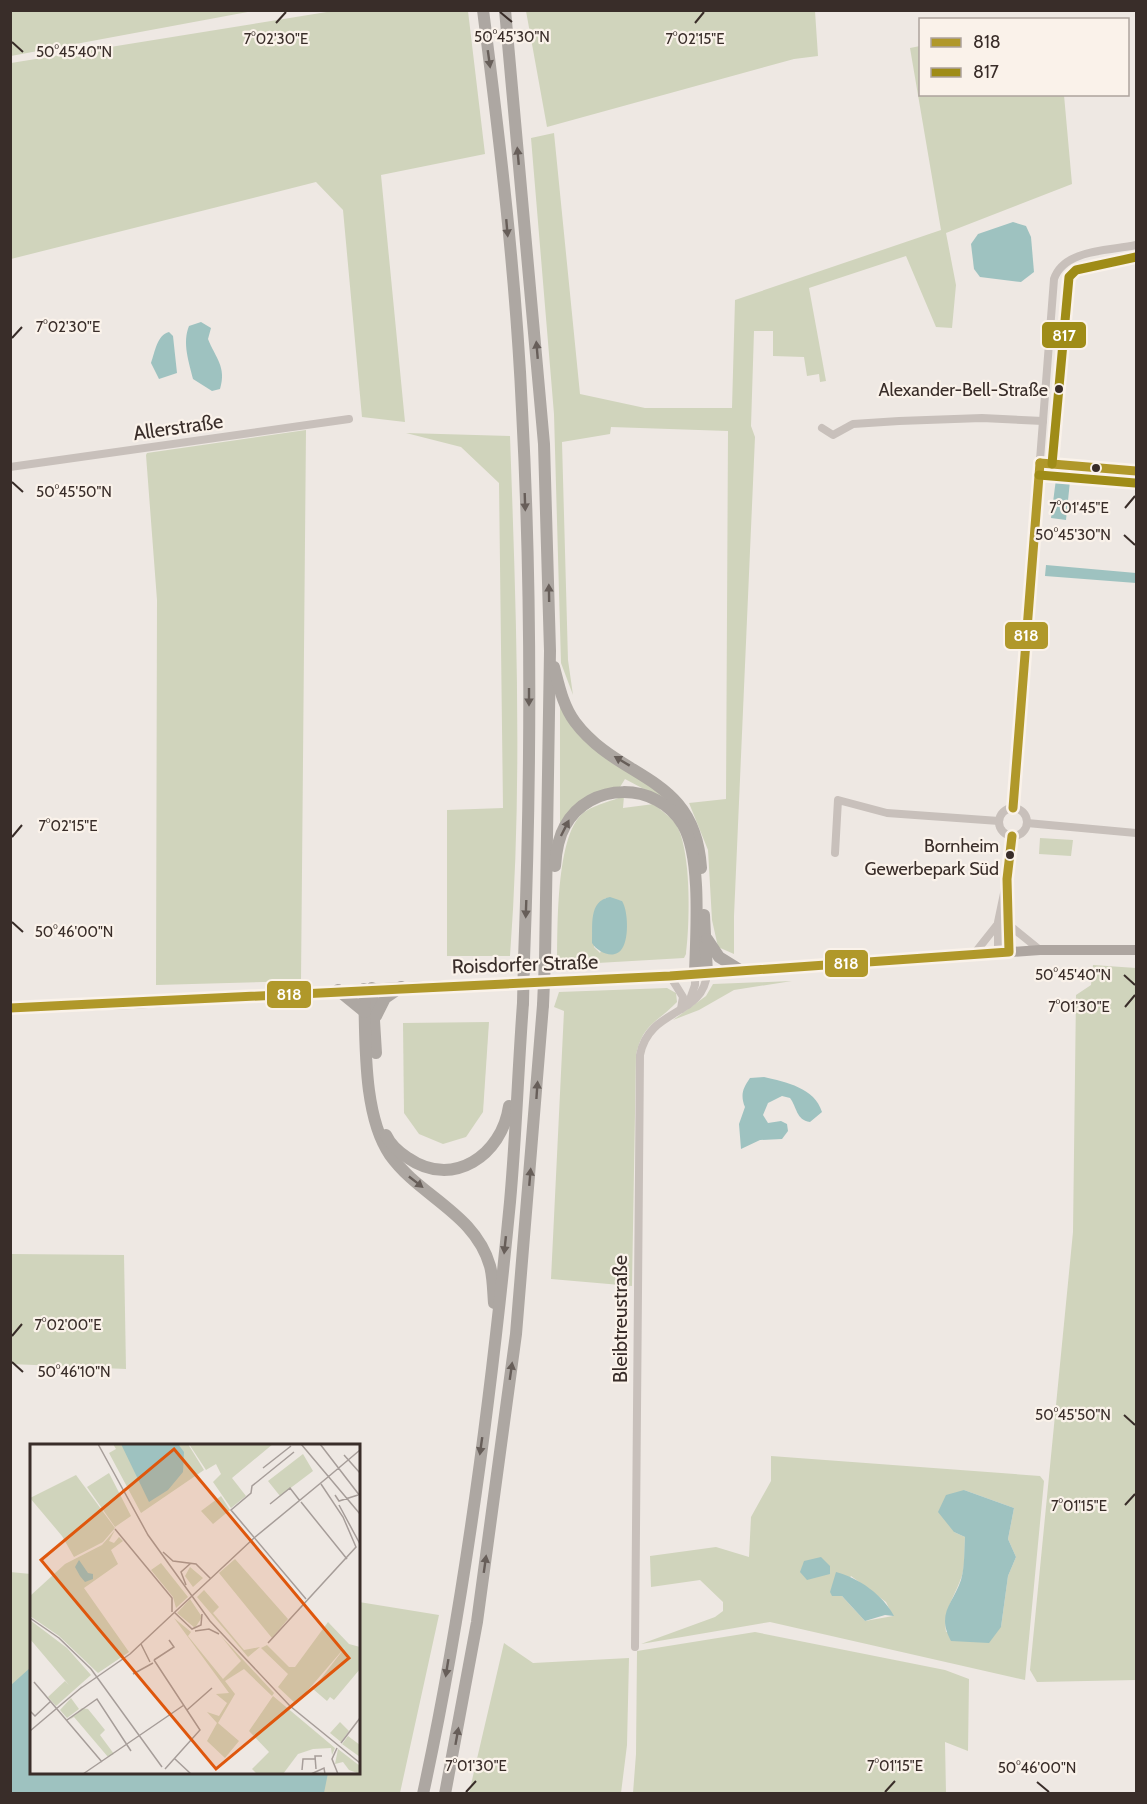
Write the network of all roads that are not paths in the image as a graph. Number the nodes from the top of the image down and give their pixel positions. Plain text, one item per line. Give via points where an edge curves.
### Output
1 (483, 10) edge
2 (505, 10) edge
3 (1137, 245) edge
4 (350, 419) dead end
5 (1043, 421) junction
6 (822, 428) dead end
7 (1040, 463) junction
8 (10, 467) edge
9 (1137, 471) edge
10 (550, 651) junction
11 (1013, 808) junction
12 (999, 821) junction
13 (1027, 823) junction
14 (1137, 833) edge
15 (1012, 836) junction
16 (835, 853) dead end
17 (1007, 879) junction
18 (998, 922) junction
19 (1009, 925) junction
20 (547, 926) junction
21 (705, 937) junction
22 (1040, 950) junction
23 (1137, 950) edge
24 (1003, 953) junction
25 (974, 954) junction
26 (740, 970) junction
27 (701, 974) junction
28 (670, 976) junction
29 (401, 987) junction
30 (368, 989) junction
31 (338, 990) junction
32 (684, 1007) junction
33 (10, 1008) edge
34 (370, 1016) junction
35 (519, 1061) junction
36 (497, 1326) junction
37 (635, 1647) dead end
38 (423, 1794) edge
39 (445, 1794) edge

1 -> 35 highway, bridge via 496,107 524,443 530,777
10 -> 2 highway via 542,408
3 - 5 street via 1070,259 1057,271
4 - 8 street, Allerstraße
5 - 6 street via 982,418 853,424 834,435
5 - 7 street
7 - 9 street
7 - 11 street
10 - 20 highway
21 -> 10 highway via 700,848 690,821 671,794 610,754 574,722 564,702
11 - 12 street via 1004,812
11 - 13 street via 1023,813
12 - 15 street via 1002,831
12 - 16 street via 887,813 838,800
13 - 14 street
13 - 15 street via 1022,833
15 - 17 street
17 - 18 street
17 - 19 street
18 - 24 street
18 - 25 street
19 - 22 street
19 - 24 street
20 -> 27 highway via 554,895 556,850 570,818 603,795 620,791 646,795 674,813 691,845
39 -> 20 highway, bridge via 477,1622 516,1334
21 - 26 highway via 719,957
21 - 27 highway
22 - 23 main road, Roisdorfer Straße
22 - 24 main road, Roisdorfer Straße
24 - 25 main road, Roisdorfer Straße
25 - 26 main road, Roisdorfer Straße
26 - 27 main road, Roisdorfer Straße
27 - 28 main road, Roisdorfer Straße
27 - 32 street, Bleibtreustraße via 704,990
28 - 29 main road, Roisdorfer Straße
28 - 32 street via 681,990
29 - 30 main road, Roisdorfer Straße
29 - 34 highway
30 - 31 main road, Roisdorfer Straße
30 - 34 highway
31 - 33 main road, Roisdorfer Straße
31 - 34 highway
32 - 37 street, Bleibtreustraße via 657,1023 647,1034 640,1055
34 - 35 highway via 379,1113 388,1139 418,1166 453,1170 472,1163 500,1139
34 -> 36 highway via 371,1104 378,1130 390,1154 408,1176 457,1213 478,1239 490,1266
35 -> 36 highway
36 -> 38 highway via 471,1517

